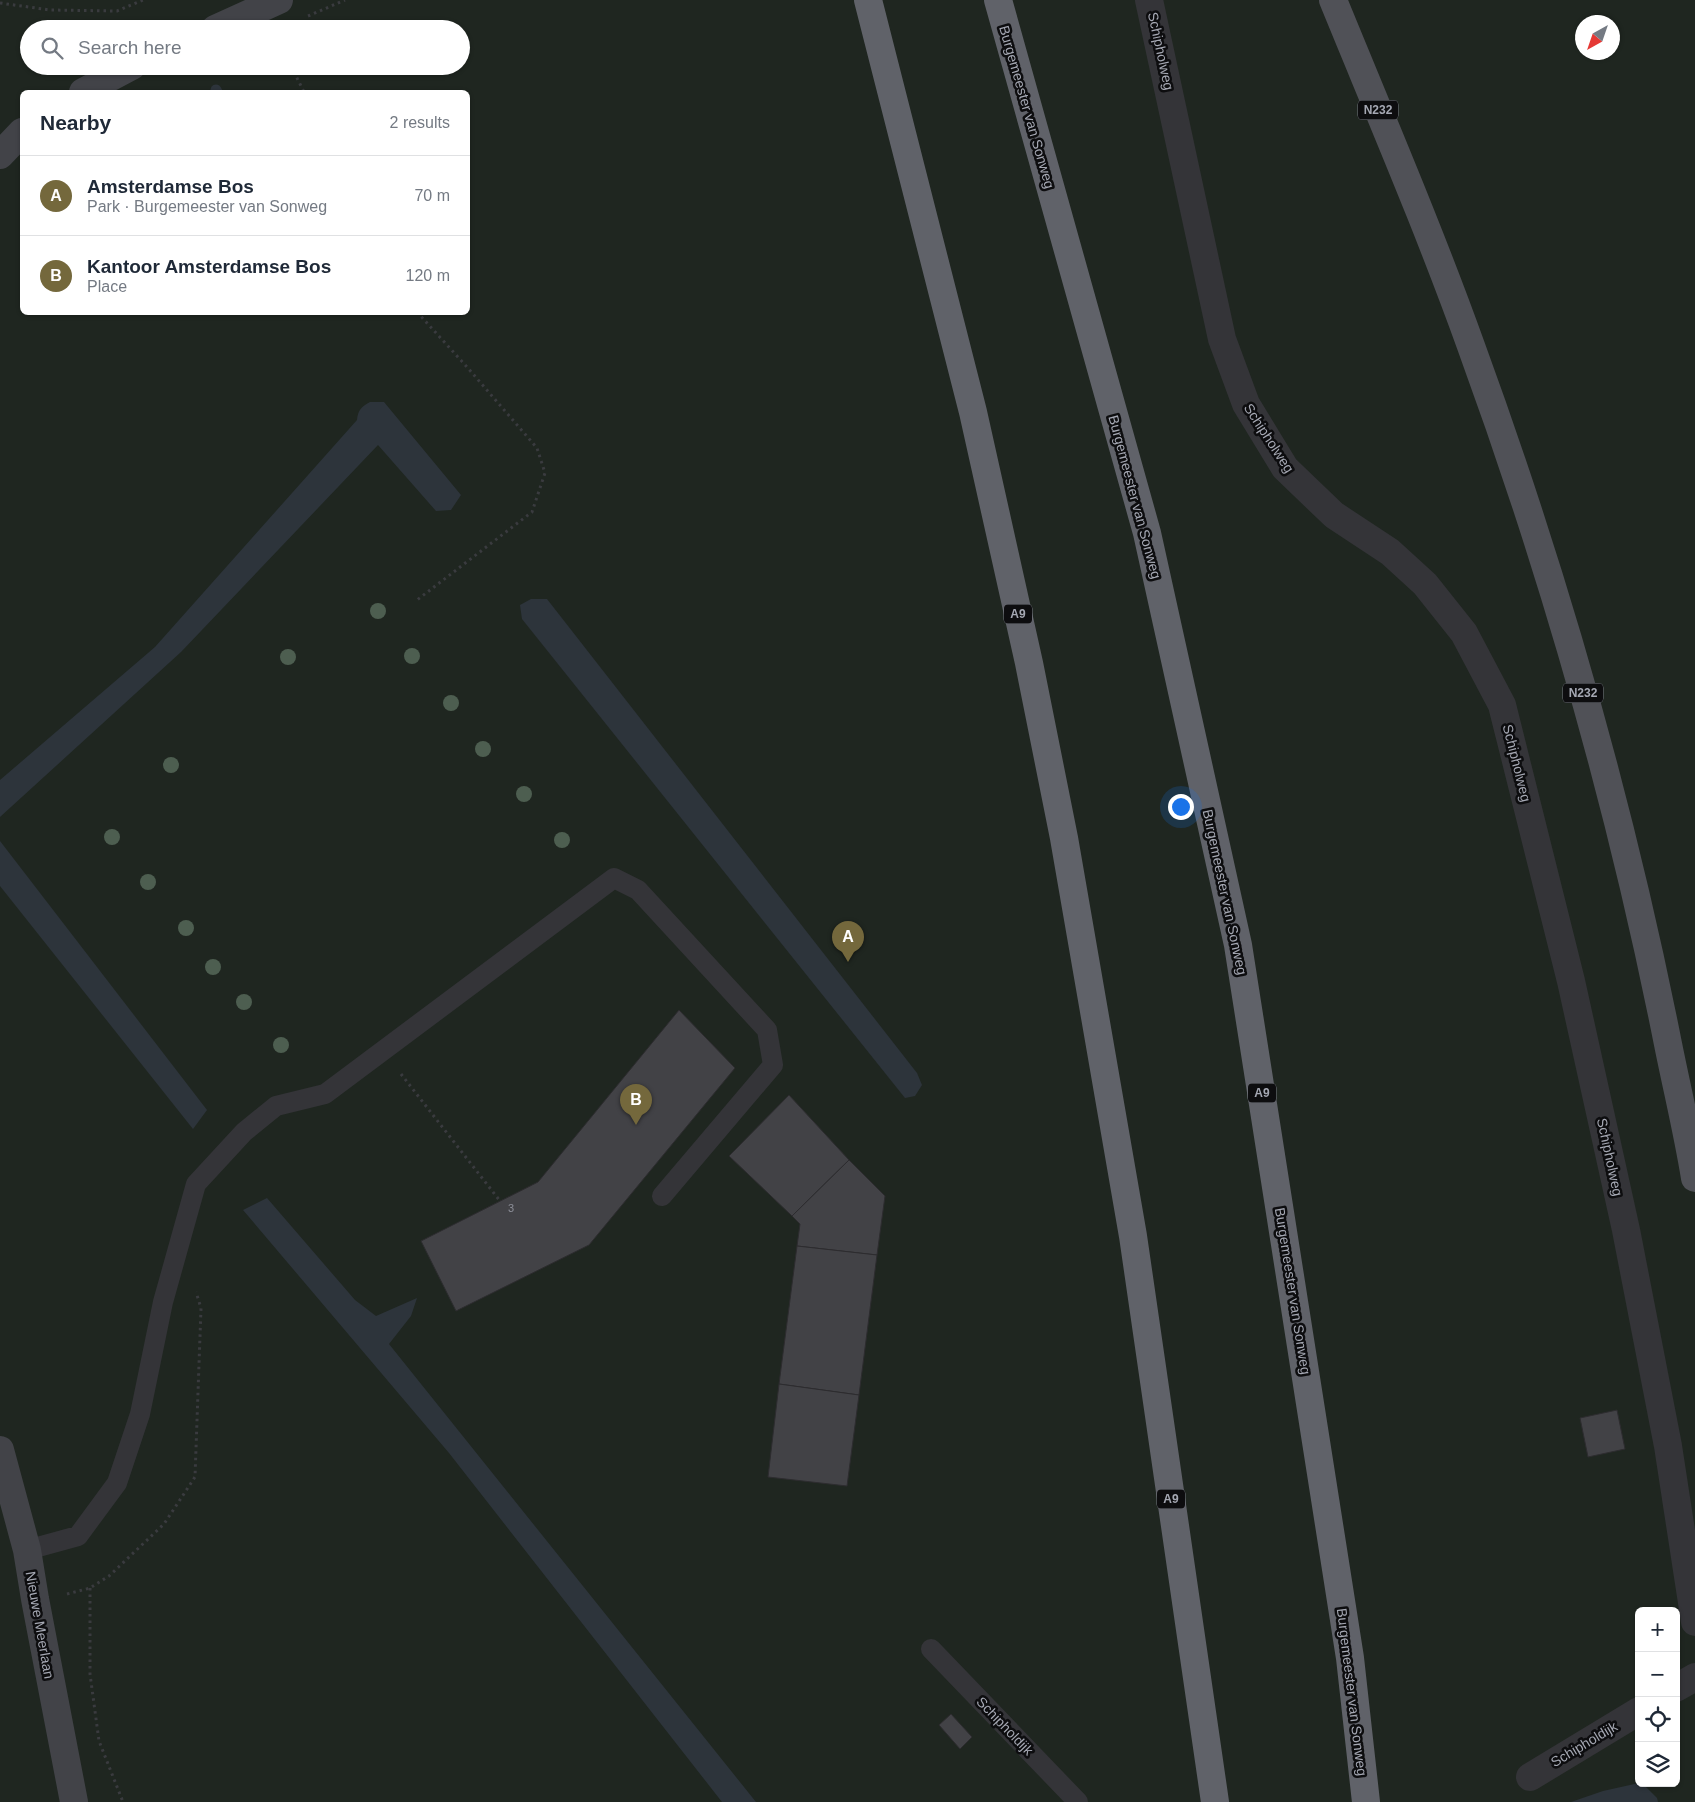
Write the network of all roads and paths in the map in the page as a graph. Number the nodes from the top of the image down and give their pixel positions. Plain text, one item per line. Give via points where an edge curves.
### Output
1 (143, 0) edge
2 (279, 0) edge
3 (344, 0) edge
4 (868, 0) edge
5 (998, 0) edge
6 (1150, 0) edge
7 (1333, 0) edge
8 (0, 3) edge
9 (303, 18) dead end
10 (235, 20) edge
11 (115, 75) edge
12 (296, 75) edge
13 (87, 90) edge
14 (303, 90) edge
15 (20, 134) edge
16 (0, 155) edge
17 (420, 315) edge
18 (417, 600) dead end
19 (383, 1051) junction
20 (1695, 1178) edge
21 (662, 1196) dead end
22 (500, 1201) dead end
23 (196, 1290) dead end
24 (0, 1450) edge
25 (27, 1550) junction
26 (90, 1588) junction
27 (35, 1599) junction
28 (1695, 1622) edge
29 (931, 1649) dead end
30 (1695, 1677) edge
31 (1680, 1686) edge
32 (1635, 1713) edge
33 (1530, 1777) dead end
34 (74, 1802) edge
35 (123, 1802) edge
36 (1078, 1802) edge
37 (1215, 1802) edge
38 (1366, 1802) edge

1 - 8 path via 117,11 50,10
2 - 10 street
3 - 9 path
4 - 37 highway, A9 via 973,412 1064,838 1133,1236
5 - 38 highway, Burgemeester van Sonweg / A9 via 1147,533 1238,945 1350,1658
6 - 28 street, Schipholweg via 1215,310 1246,404 1285,468 1334,515 1390,552 1424,584 1464,633 1502,705 1566,962 1626,1230 1668,1446
7 - 20 main road, N232 via 1465,329 1539,546 1599,749 1648,945
11 - 13 street
12 - 14 path
15 - 16 street
17 - 18 path via 537,448 545,473 532,512
19 - 21 lane via 614,878 638,890 767,1030 773,1065
19 - 22 path
19 - 25 lane via 326,1094 276,1106 244,1132 196,1184 163,1302 140,1414 117,1483 78,1536
23 - 26 path via 201,1308 195,1477 164,1524 109,1576
24 - 25 street, Nieuwe Meerlaan
25 - 27 street, Nieuwe Meerlaan
26 - 27 path
26 - 35 path via 90,1674 98,1740
27 - 34 street, Nieuwe Meerlaan
29 - 36 lane, Schipholdijk
30 - 31 street
32 - 33 street, Schipholdijk

